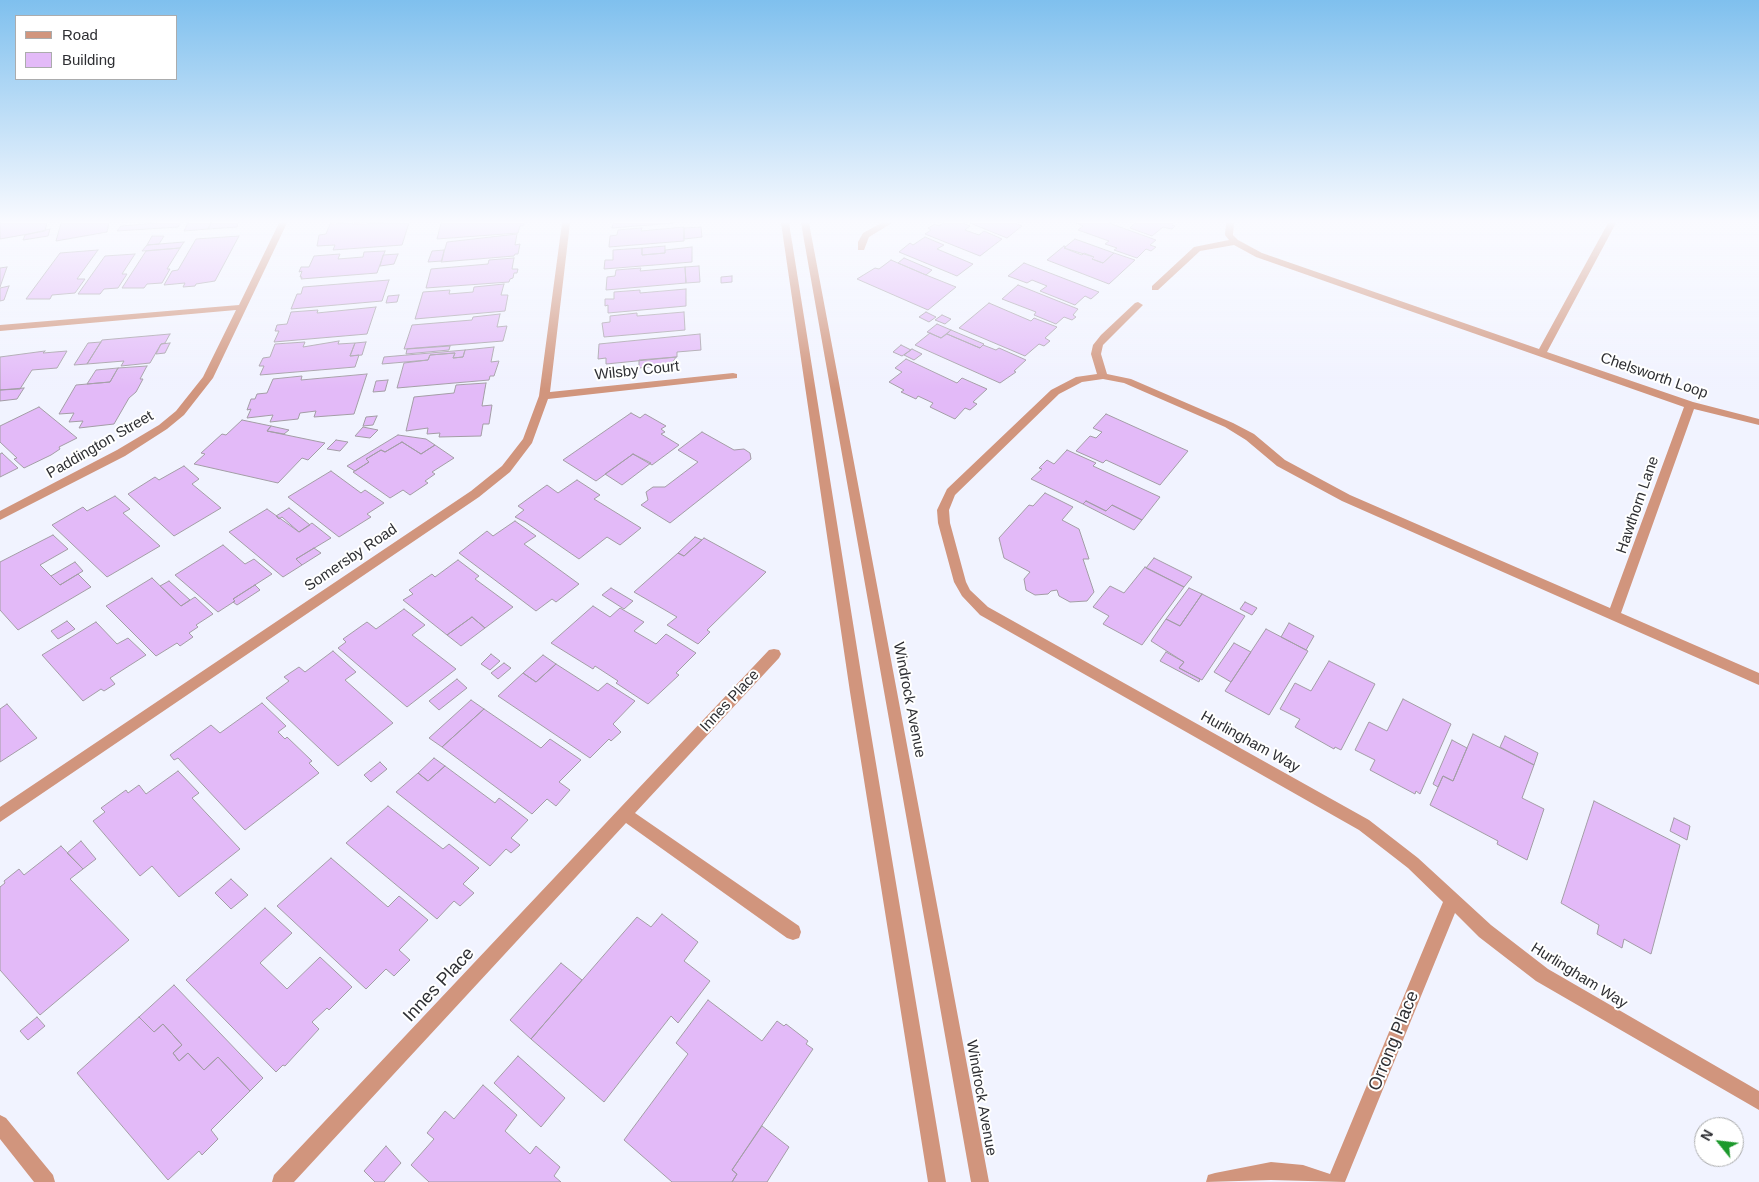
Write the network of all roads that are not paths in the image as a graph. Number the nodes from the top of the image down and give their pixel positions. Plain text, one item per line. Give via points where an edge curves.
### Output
1 (257, 278) edge
2 (559, 278) edge
3 (793, 278) edge
4 (815, 278) edge
5 (1165, 278) edge
6 (1326, 278) edge
7 (1582, 278) edge
8 (1155, 288) dead end
9 (1138, 305) dead end
10 (243, 307) junction
11 (0, 328) edge
12 (1542, 353) junction
13 (733, 376) dead end
14 (1103, 376) junction
15 (544, 396) junction
16 (1690, 405) junction
17 (1759, 422) edge
18 (0, 516) edge
19 (1614, 616) junction
20 (774, 654) dead end
21 (1759, 679) edge
22 (0, 815) edge
23 (626, 815) junction
24 (1452, 900) junction
25 (793, 932) dead end
26 (1759, 1101) edge
27 (0, 1124) edge
28 (46, 1182) edge
29 (281, 1182) edge
30 (937, 1182) edge
31 (980, 1182) edge
32 (1215, 1182) edge
33 (1325, 1182) edge
34 (1336, 1182) edge

1 - 10 street, Paddington Street
2 - 15 street, Somersby Road
3 - 30 street
4 - 31 street, Windrock Avenue
5 - 8 street
6 - 12 street, Chelsworth Loop
7 - 12 street
9 - 14 street via 1098,345 1096,354
10 - 11 street
10 - 18 street, Paddington Street via 208,378 180,413 128,449
12 - 16 street, Chelsworth Loop
13 - 15 street, Wilsby Court
14 - 19 street, Hurlingham Way via 1127,381 1215,418 1314,482
14 - 24 street, Hurlingham Way via 1080,378 1055,392 960,483 946,501 944,522 966,593 984,611 1364,825 1413,863
15 - 22 street, Somersby Road via 528,440 506,469 475,494
16 - 17 street, Chelsworth Loop
16 - 19 street, Hawthorn Lane
19 - 21 street, Hurlingham Way
20 - 23 street, Innes Place
23 - 25 street
23 - 29 street, Innes Place
24 - 26 street, Hurlingham Way via 1485,931 1542,975
24 - 34 street, Orrong Place
27 - 28 street
32 - 33 street via 1271,1171 1304,1174

